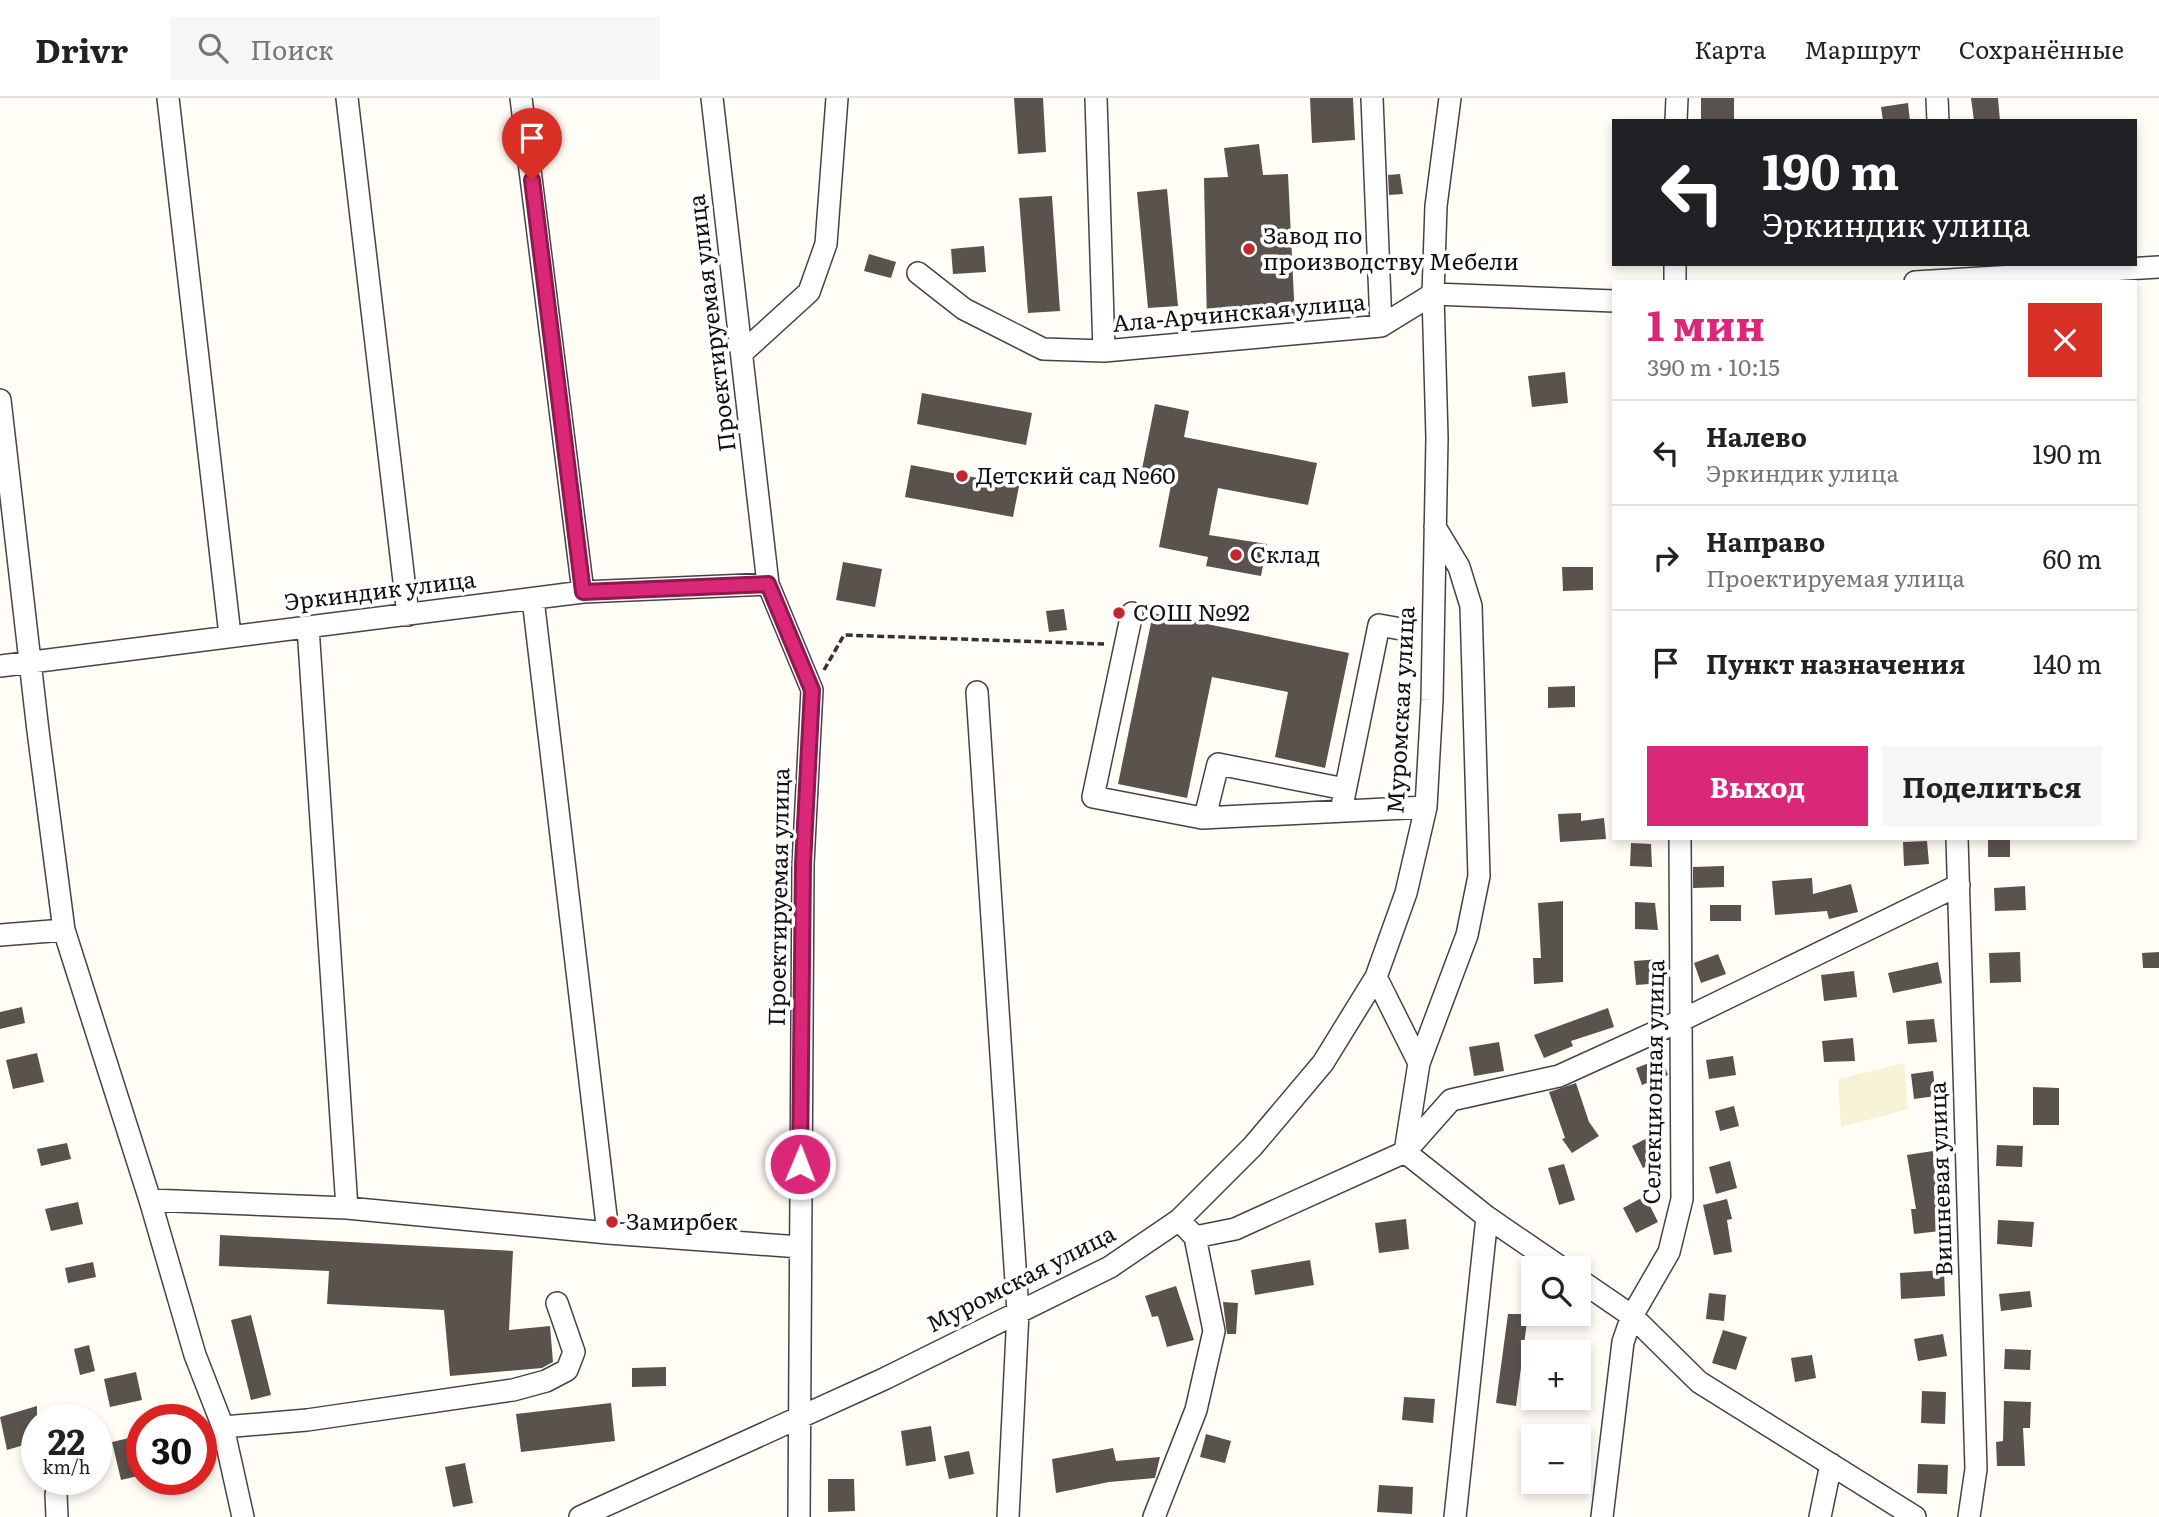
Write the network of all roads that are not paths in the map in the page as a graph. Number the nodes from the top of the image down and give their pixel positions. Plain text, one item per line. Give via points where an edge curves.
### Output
1 (168, 98) edge
2 (348, 98) edge
3 (521, 98) edge
4 (712, 98) edge
5 (837, 98) edge
6 (1096, 98) edge
7 (1372, 98) edge
8 (1450, 98) edge
9 (1677, 98) edge
10 (1937, 98) edge
11 (1676, 119) edge
12 (1938, 119) edge
13 (2159, 267) edge
14 (918, 274) dead end
15 (1940, 275) edge
16 (1922, 280) edge
17 (1433, 294) junction
18 (1612, 301) edge
19 (1381, 326) junction
20 (1104, 351) junction
21 (742, 353) junction
22 (0, 400) edge
23 (1435, 527) junction
24 (768, 584) junction
25 (583, 592) junction
26 (533, 599) junction
27 (1132, 612) dead end
28 (408, 615) junction
29 (308, 627) junction
30 (1401, 629) dead end
31 (230, 635) junction
32 (30, 664) junction
33 (0, 666) edge
34 (977, 692) dead end
35 (1345, 789) junction
36 (1426, 807) junction
37 (1341, 811) junction
38 (1205, 817) junction
39 (1680, 840) edge
40 (1957, 840) edge
41 (1959, 885) junction
42 (64, 930) junction
43 (0, 936) edge
44 (1376, 977) junction
45 (1682, 1020) junction
46 (1419, 1063) junction
47 (1405, 1152) junction
48 (150, 1199) junction
49 (347, 1208) junction
50 (1487, 1217) junction
51 (1179, 1220) junction
52 (608, 1233) junction
53 (1195, 1237) junction
54 (800, 1247) junction
55 (1544, 1256) edge
56 (1591, 1288) edge
57 (557, 1303) dead end
58 (1018, 1312) junction
59 (1632, 1316) junction
60 (800, 1416) junction
61 (223, 1427) junction
62 (1831, 1464) junction
63 (56, 1495) edge
64 (57, 1517) edge
65 (243, 1517) edge
66 (580, 1517) edge
67 (799, 1517) edge
68 (1008, 1517) edge
69 (1154, 1517) edge
70 (1455, 1517) edge
71 (1602, 1517) edge
72 (1820, 1517) edge
73 (1915, 1517) edge
74 (1969, 1517) edge

1 - 31 street
2 - 28 street
3 - 25 street
4 - 21 street, Проектируемая улица
5 - 21 street via 826,244 809,292
6 - 20 street, Ала-Арчинская улица
7 - 19 street, Ала-Арчинская улица
8 - 17 street via 1436,206
9 - 11 street
10 - 12 street
13 - 15 street
14 - 20 street via 964,309 1044,349
15 - 16 street
17 - 18 street
17 - 19 street, Ала-Арчинская улица
17 - 23 street, Муромская улица
19 - 20 street, Ала-Арчинская улица
21 - 24 street, Проектируемая улица
22 - 32 street
23 - 36 street, Муромская улица
23 - 46 street via 1459,567 1471,606 1479,876 1467,935
24 - 25 street, Эркиндик улица
24 - 54 street, Проектируемая улица via 812,690 803,864
25 - 26 street, Эркиндик улица
26 - 28 street, Эркиндик улица
26 - 52 street
27 - 38 street via 1093,797
28 - 29 street, Эркиндик улица
29 - 31 street, Эркиндик улица
29 - 49 street
30 - 35 street via 1379,625
31 - 32 street, Эркиндик улица
32 - 33 street, Эркиндик улица
32 - 42 street
34 - 58 street
35 - 37 street
35 - 38 street via 1218,764
36 - 37 street
36 - 44 street, Муромская улица via 1406,893
37 - 38 street
39 - 45 street, Селекционная улица
40 - 41 street, Вишневая улица
41 - 45 street
41 - 74 street, Вишневая улица via 1976,1469
42 - 43 street
42 - 48 street
44 - 46 street
44 - 51 street, Муромская улица via 1323,1063 1253,1146
45 - 47 street via 1559,1076 1451,1100
45 - 59 street, Селекционная улица via 1682,1199 1670,1252
46 - 47 street
47 - 50 street
47 - 53 street via 1235,1229
48 - 49 street
48 - 61 street via 195,1355
49 - 52 street
50 - 55 street
50 - 70 street
51 - 53 street
51 - 58 street, Муромская улица via 1111,1267
52 - 54 street
53 - 69 street via 1214,1331 1196,1410
54 - 60 street, Проектируемая улица
56 - 59 street
57 - 61 street via 574,1352 567,1370 546,1381 513,1390 307,1420
58 - 60 street, Муромская улица
58 - 68 street
59 - 62 street via 1699,1381
59 - 71 street, Селекционная улица via 1623,1342
60 - 66 street, Муромская улица
60 - 67 street, Проектируемая улица
61 - 65 street
62 - 72 street
62 - 73 street
63 - 64 street

